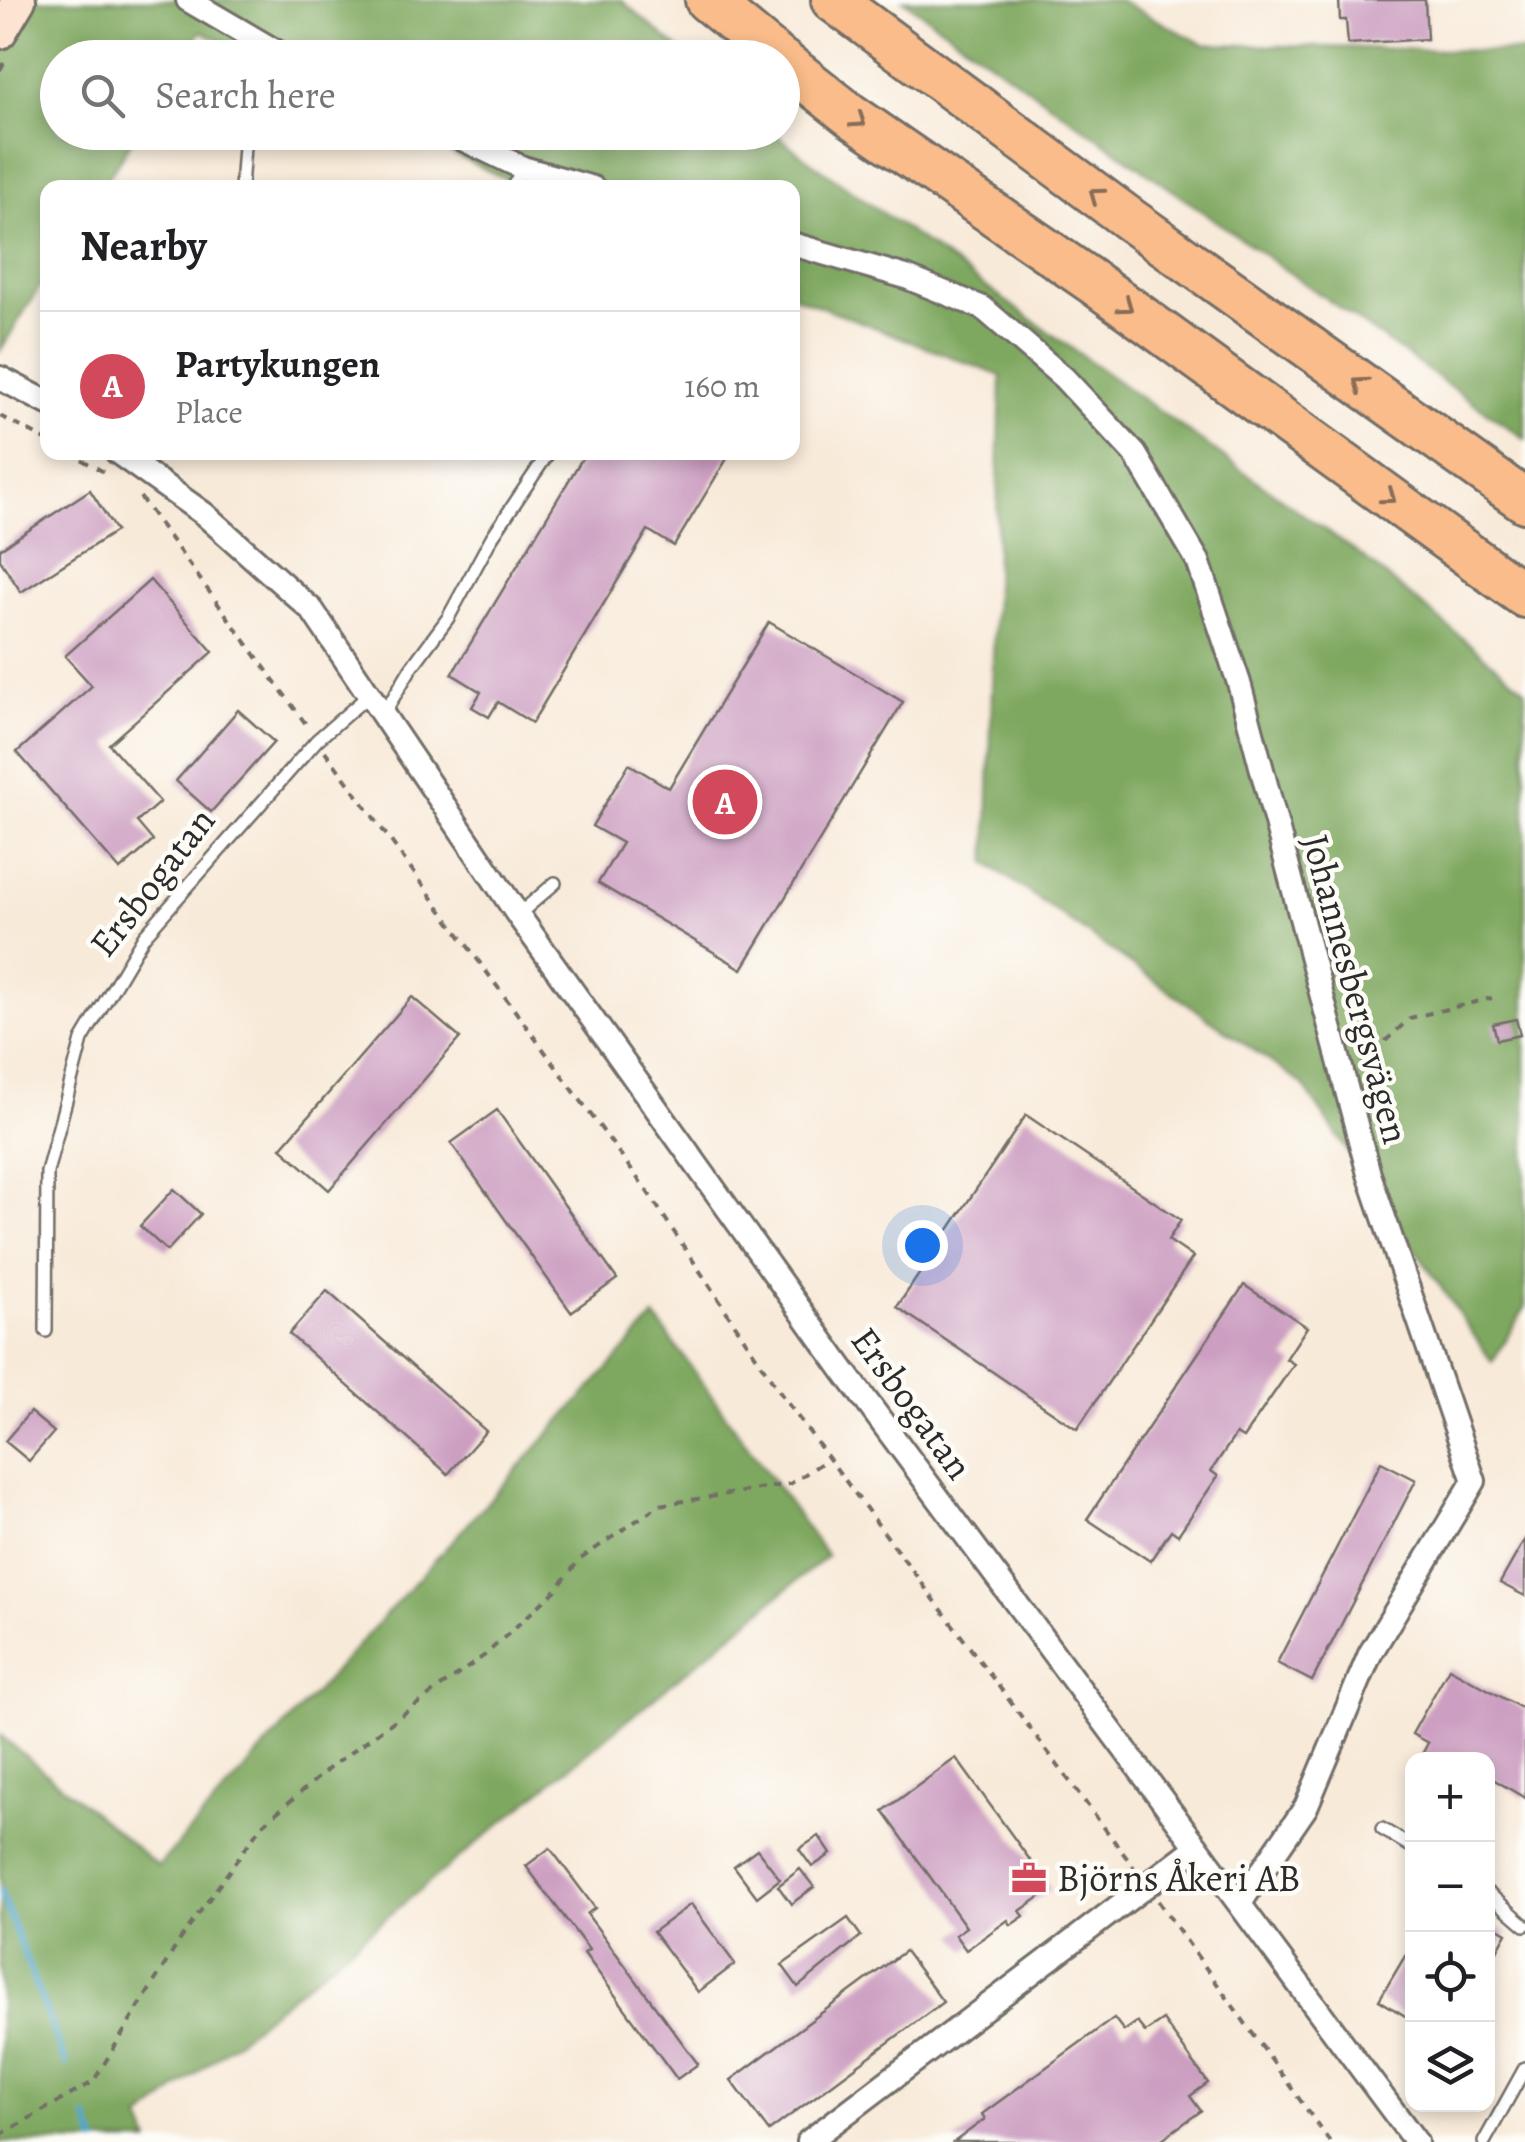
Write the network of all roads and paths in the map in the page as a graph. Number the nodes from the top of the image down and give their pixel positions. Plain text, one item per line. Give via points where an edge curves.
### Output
1 (19, 0) edge
2 (188, 0) edge
3 (707, 0) edge
4 (833, 0) edge
5 (0, 32) edge
6 (251, 40) edge
7 (756, 40) edge
8 (800, 75) edge
9 (243, 150) edge
10 (475, 150) edge
11 (517, 178) edge
12 (241, 180) edge
13 (800, 246) edge
14 (0, 378) edge
15 (40, 399) edge
16 (0, 416) edge
17 (40, 437) edge
18 (83, 460) edge
19 (128, 460) edge
20 (544, 460) edge
21 (116, 478) dead end
22 (133, 487) dead end
23 (1525, 501) edge
24 (1525, 596) edge
25 (369, 694) junction
26 (382, 715) junction
27 (317, 740) junction
28 (555, 883) dead end
29 (518, 915) junction
30 (1492, 998) dead end
31 (1343, 1078) junction
32 (46, 1330) dead end
33 (829, 1458) junction
34 (1382, 1829) dead end
35 (1405, 1843) edge
36 (1197, 1847) junction
37 (1148, 1887) junction
38 (1495, 1898) edge
39 (1240, 1904) junction
40 (1525, 1925) edge
41 (1525, 2068) edge
42 (0, 2135) edge
43 (808, 2142) edge
44 (1330, 2142) edge
45 (1416, 2142) edge
46 (1484, 2142) edge

1 - 5 street
2 - 6 street
3 - 7 highway
23 -> 4 highway
8 -> 24 highway
9 - 12 lane
10 - 11 street
13 - 31 street, Johannesbergsvägen via 983,308 1064,378 1135,454 1198,561 1239,684
14 - 15 street
16 - 17 path
18 - 21 path
19 - 25 street, Ersbogatan via 204,514 312,610
20 - 26 lane
22 - 27 path
25 - 26 street, Ersbogatan
25 - 27 lane, Ersbogatan
26 - 29 street, Ersbogatan
27 - 32 lane, Ersbogatan via 144,936 82,1040 48,1172
27 - 33 path via 649,1194
28 - 29 lane
29 - 36 street, Ersbogatan via 844,1371
30 - 31 path via 1410,1018
31 - 39 street, Johannesbergsvägen via 1368,1174 1474,1481 1370,1654 1306,1807
33 - 37 path
33 - 42 path via 790,1484 658,1506 578,1560 556,1590 485,1655 260,1826 93,2082
34 - 35 lane
36 - 37 street
36 - 39 street, Ersbogatan
37 - 43 street
37 - 44 path
38 - 40 lane
39 - 45 street, Ersbogatan
41 - 46 lane

